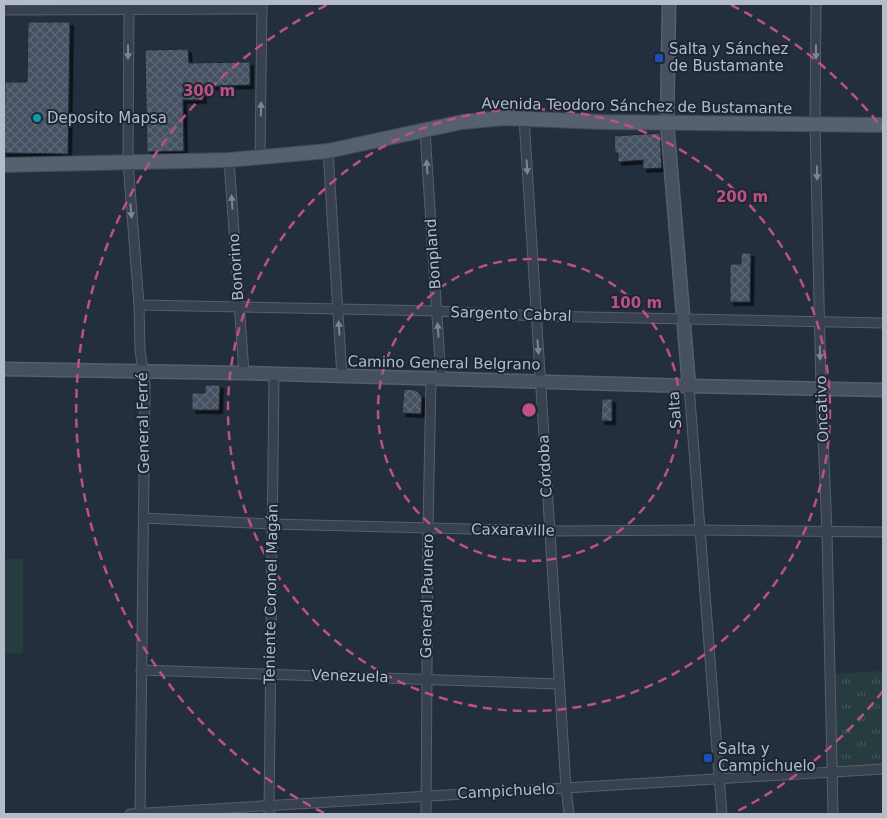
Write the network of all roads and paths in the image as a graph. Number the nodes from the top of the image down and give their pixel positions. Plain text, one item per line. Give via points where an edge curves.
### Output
1 (669, 4) edge
2 (816, 4) edge
3 (262, 6) edge
4 (128, 7) edge
5 (4, 10) edge
6 (524, 118) junction
7 (667, 122) junction
8 (816, 124) junction
9 (883, 125) edge
10 (425, 131) junction
11 (328, 151) junction
12 (260, 158) junction
13 (229, 160) junction
14 (128, 162) junction
15 (4, 164) edge
16 (139, 305) junction
17 (239, 308) junction
18 (338, 310) junction
19 (437, 311) junction
20 (536, 316) junction
21 (683, 318) junction
22 (820, 321) junction
23 (883, 323) edge
24 (4, 369) edge
25 (143, 372) junction
26 (244, 373) junction
27 (274, 374) junction
28 (342, 377) junction
29 (436, 378) junction
30 (540, 382) junction
31 (689, 386) junction
32 (821, 388) junction
33 (883, 390) edge
34 (143, 518) junction
35 (272, 524) junction
36 (428, 528) junction
37 (700, 530) junction
38 (549, 531) junction
39 (826, 532) junction
40 (883, 532) edge
41 (141, 670) junction
42 (270, 673) junction
43 (426, 679) junction
44 (559, 684) junction
45 (883, 769) edge
46 (832, 771) junction
47 (720, 778) junction
48 (566, 788) junction
49 (425, 796) junction
50 (269, 810) edge
51 (130, 814) edge
52 (140, 814) edge
53 (426, 814) edge
54 (569, 814) edge
55 (722, 814) edge
56 (833, 814) edge

1 - 7 street, Salta
2 -> 8 street, Oncativo
3 - 4 street
12 -> 3 street
4 - 5 street
4 -> 14 street, General Ferré
6 - 7 main road, Avenida Teodoro Sánchez de Bustamante
6 - 10 main road, Avenida Teodoro Sánchez de Bustamante via 462,122
6 -> 20 street, Córdoba
7 - 8 main road, Avenida Teodoro Sánchez de Bustamante
7 - 21 street, Salta
8 - 9 main road, Avenida Teodoro Sánchez de Bustamante
8 -> 22 street, Oncativo
10 - 11 main road, Avenida Teodoro Sánchez de Bustamante
19 -> 10 street, Bonpland
11 - 12 main road, Avenida Teodoro Sánchez de Bustamante
11 - 18 street
12 - 13 main road, Avenida Teodoro Sánchez de Bustamante
13 - 14 main road, Avenida Teodoro Sánchez de Bustamante
17 -> 13 street, Bonorino
14 - 15 main road, Avenida Teodoro Sánchez de Bustamante
14 -> 16 street, General Ferré
16 - 17 street, Sargento Cabral
16 - 25 street, General Ferré
17 - 18 street, Sargento Cabral
17 - 26 street, Bonorino
18 - 19 street, Sargento Cabral
28 -> 18 street
19 - 20 street, Sargento Cabral
29 -> 19 street, Bonpland
20 - 21 street, Sargento Cabral
20 -> 30 street, Córdoba
21 - 22 street, Sargento Cabral
21 - 31 street, Salta
22 - 23 street, Sargento Cabral
22 -> 32 street, Oncativo
24 - 25 street, Camino General Belgrano
25 - 26 street, Camino General Belgrano
25 - 34 street, General Ferré
26 - 27 street, Camino General Belgrano
27 - 28 street, Camino General Belgrano
27 - 35 street, Teniente Coronel Magán
28 - 29 street, Camino General Belgrano
29 - 30 street, Camino General Belgrano
29 - 36 street, General Paunero
30 - 31 street, Camino General Belgrano
30 - 38 street, Córdoba
31 - 32 street, Camino General Belgrano
31 - 37 street, Salta
32 - 33 street, Camino General Belgrano
32 - 39 street, Oncativo
34 - 35 street, Caxaraville
34 - 41 street, General Ferré
35 - 36 street, Caxaraville
35 - 42 street, Teniente Coronel Magán
36 - 38 street, Caxaraville
36 - 43 street, General Paunero
37 - 38 street, Caxaraville
37 - 39 street, Caxaraville
37 - 47 street, Salta
38 - 44 street, Córdoba
39 - 40 street, Caxaraville
39 - 46 street, Oncativo
41 - 42 street, Venezuela
41 - 52 street, General Ferré
42 - 43 street, Venezuela
42 - 50 street, Teniente Coronel Magán
43 - 44 street, Venezuela
43 - 49 street, General Paunero
44 - 48 street, Córdoba
45 - 46 street, Campichuelo
46 - 47 street, Campichuelo
46 - 56 street, Oncativo
47 - 48 street, Campichuelo
47 - 55 street, Salta
48 - 49 street, Campichuelo
48 - 54 street, Córdoba
49 - 50 street, Campichuelo
49 - 53 street, General Paunero
50 - 52 street, Campichuelo
51 - 52 street, Campichuelo

